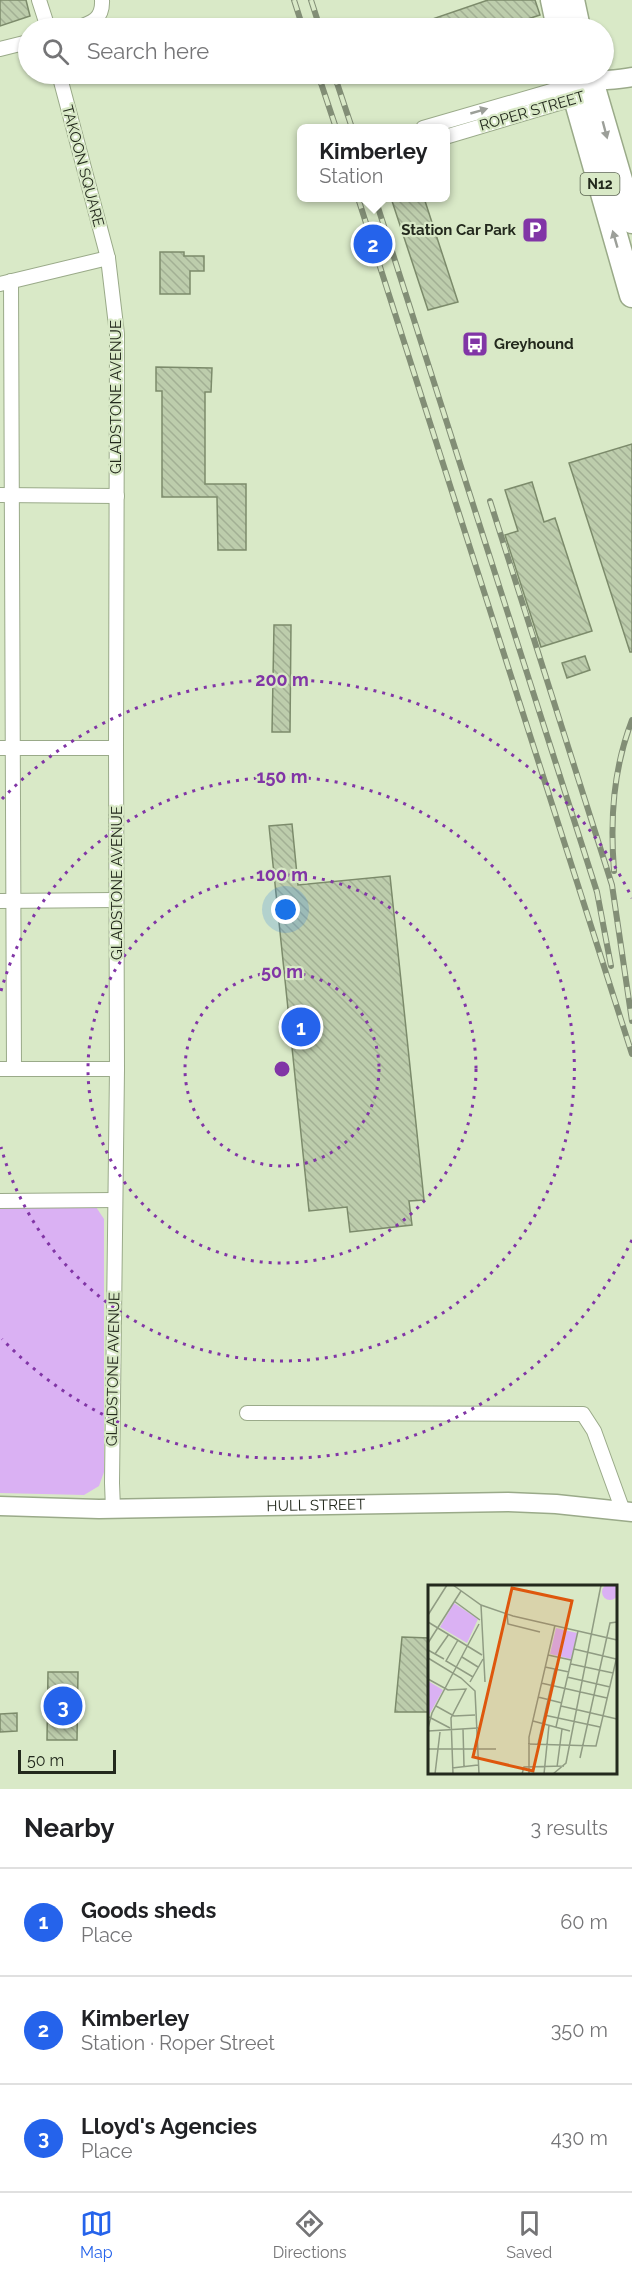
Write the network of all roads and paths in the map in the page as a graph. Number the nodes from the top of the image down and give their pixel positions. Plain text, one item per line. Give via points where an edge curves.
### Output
1 (39, 0) edge
2 (102, 0) edge
3 (553, 0) edge
4 (572, 0) edge
5 (45, 18) edge
6 (98, 18) edge
7 (557, 18) edge
8 (576, 18) edge
9 (18, 44) edge
10 (0, 49) edge
11 (62, 84) edge
12 (582, 84) edge
13 (438, 124) edge
14 (450, 135) edge
15 (632, 221) edge
16 (108, 258) junction
17 (5, 283) edge
18 (631, 289) edge
19 (6, 495) edge
20 (117, 496) junction
21 (6, 591) edge
22 (6, 748) edge
23 (116, 748) junction
24 (116, 900) junction
25 (7, 901) edge
26 (117, 1069) junction
27 (7, 1070) edge
28 (115, 1200) junction
29 (0, 1201) edge
30 (247, 1413) dead end
31 (0, 1506) edge
32 (113, 1509) junction
33 (627, 1512) edge

1 - 5 street
2 - 6 street
3 - 7 highway
4 - 8 highway
9 - 10 street
11 - 16 street, TAKOON SQUARE
13 -> 12 street, ROPER STREET
12 - 14 street, ROPER STREET
12 -> 15 highway, N12
18 -> 12 highway, N12
16 - 17 street
16 - 20 street, GLADSTONE AVENUE via 117,334
17 - 19 street
19 - 20 street
19 - 21 street
20 - 23 street, GLADSTONE AVENUE
21 - 22 street
22 - 23 street
22 - 25 street
23 - 24 street, GLADSTONE AVENUE
24 - 25 street
24 - 26 street, GLADSTONE AVENUE
25 - 27 street
26 - 27 street
26 - 28 street, GLADSTONE AVENUE
28 - 29 street
28 - 32 street, GLADSTONE AVENUE
30 - 33 street via 584,1414
31 - 32 street, HULL STREET
32 - 33 street, HULL STREET via 508,1502

